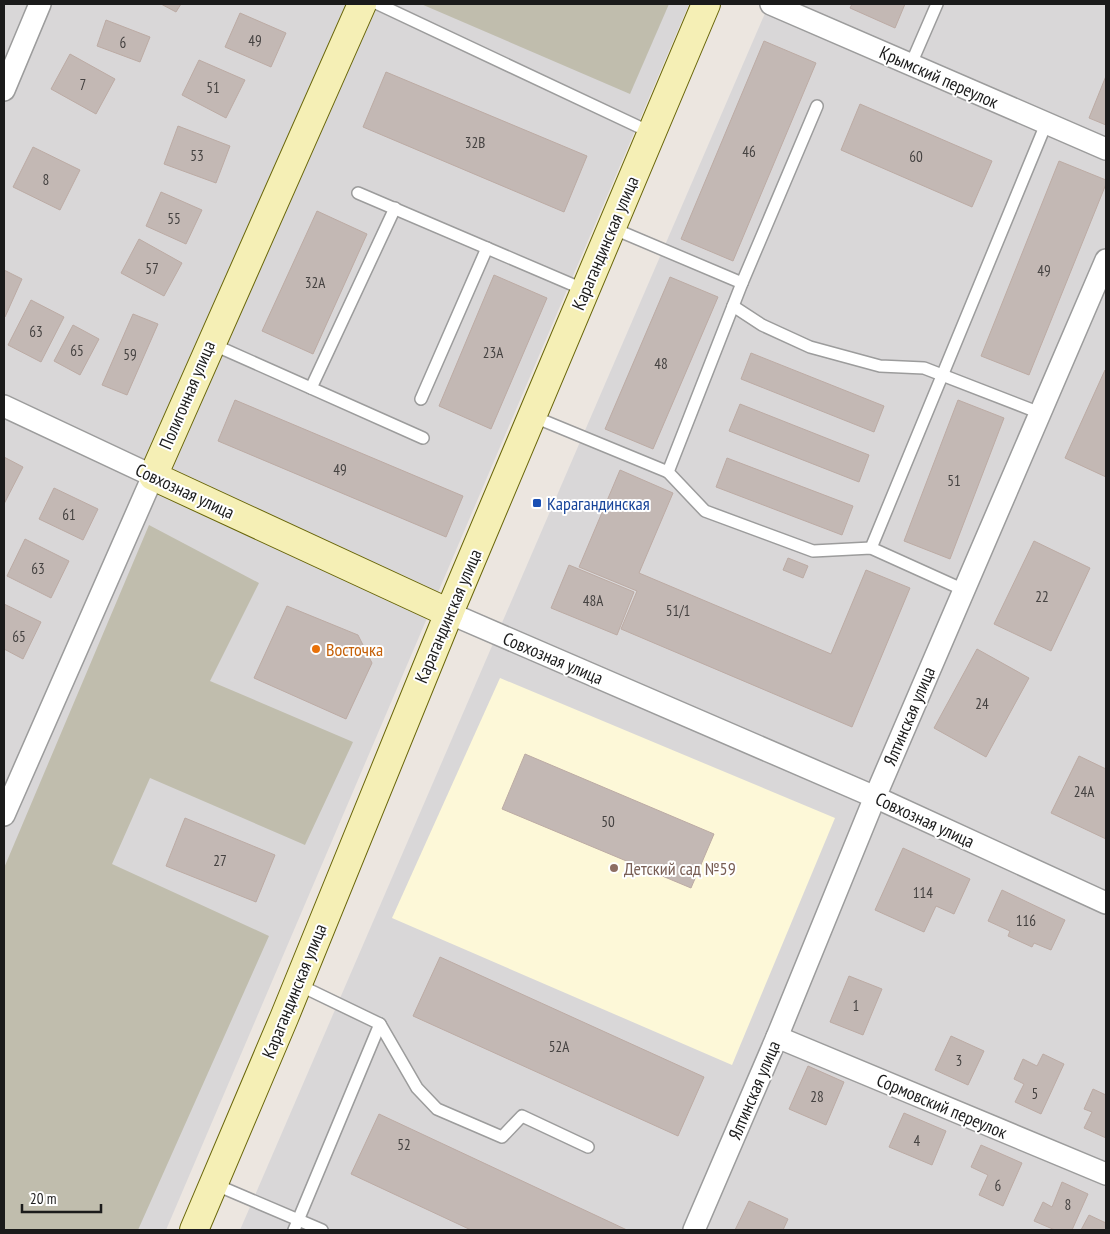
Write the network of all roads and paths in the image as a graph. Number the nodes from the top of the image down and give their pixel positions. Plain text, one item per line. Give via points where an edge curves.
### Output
1 (40, 4) edge
2 (362, 4) edge
3 (378, 4) edge
4 (706, 4) edge
5 (771, 4) edge
6 (937, 4) edge
7 (910, 64) junction
8 (4, 90) edge
9 (817, 106) dead end
10 (1046, 124) junction
11 (652, 133) junction
12 (1106, 149) edge
13 (358, 192) dead end
14 (395, 208) junction
15 (612, 228) junction
16 (487, 248) junction
17 (1106, 260) edge
18 (742, 283) junction
19 (585, 290) junction
20 (733, 306) junction
21 (210, 343) junction
22 (942, 373) junction
23 (311, 388) junction
24 (421, 399) dead end
25 (4, 406) edge
26 (1040, 413) junction
27 (532, 416) junction
28 (423, 438) dead end
29 (668, 472) junction
30 (153, 476) junction
31 (871, 548) junction
32 (964, 590) junction
33 (449, 612) junction
34 (874, 797) junction
35 (4, 816) edge
36 (1106, 903) edge
37 (297, 984) junction
38 (380, 1024) junction
39 (777, 1037) junction
40 (588, 1147) dead end
41 (1106, 1174) edge
42 (214, 1184) junction
43 (296, 1225) edge
44 (194, 1230) edge
45 (322, 1230) edge
46 (694, 1230) edge

1 - 8 street
2 - 21 main road, Полигонная улица
3 - 11 lane
4 - 11 main road, Карагандинская улица
5 - 7 street, Крымский переулок
6 - 7 lane
7 - 10 street, Крымский переулок
9 - 18 lane
10 - 12 street, Крымский переулок
10 - 22 lane
11 - 15 main road, Карагандинская улица
13 - 14 lane
14 - 16 lane
14 - 23 lane
15 - 18 lane
15 - 19 main road, Карагандинская улица
16 - 19 lane
16 - 24 lane
17 - 26 street, Ялтинская улица
18 - 20 lane
19 - 27 main road, Карагандинская улица
20 - 22 lane via 762,325 810,348 880,366 924,368
20 - 29 lane
21 - 23 lane
21 - 30 main road, Полигонная улица
22 - 26 lane
22 - 31 lane
23 - 28 lane
25 - 30 street, Совхозная улица
26 - 32 street, Ялтинская улица
27 - 29 lane
27 - 33 main road, Карагандинская улица
29 - 31 lane via 705,511 813,551
30 - 33 main road, Совхозная улица
30 - 35 street, Полигонная улица
31 - 32 lane
32 - 34 street, Ялтинская улица
33 - 34 street, Совхозная улица
33 - 37 main road, Карагандинская улица
34 - 36 street, Совхозная улица
34 - 39 street, Ялтинская улица
37 - 38 lane
37 - 42 main road, Карагандинская улица
38 - 40 lane via 417,1088 437,1109 502,1137 522,1116
38 - 43 lane
39 - 41 street, Сормовский переулок
39 - 46 street, Ялтинская улица
42 - 43 lane
42 - 44 main road, Карагандинская улица
43 - 45 lane

